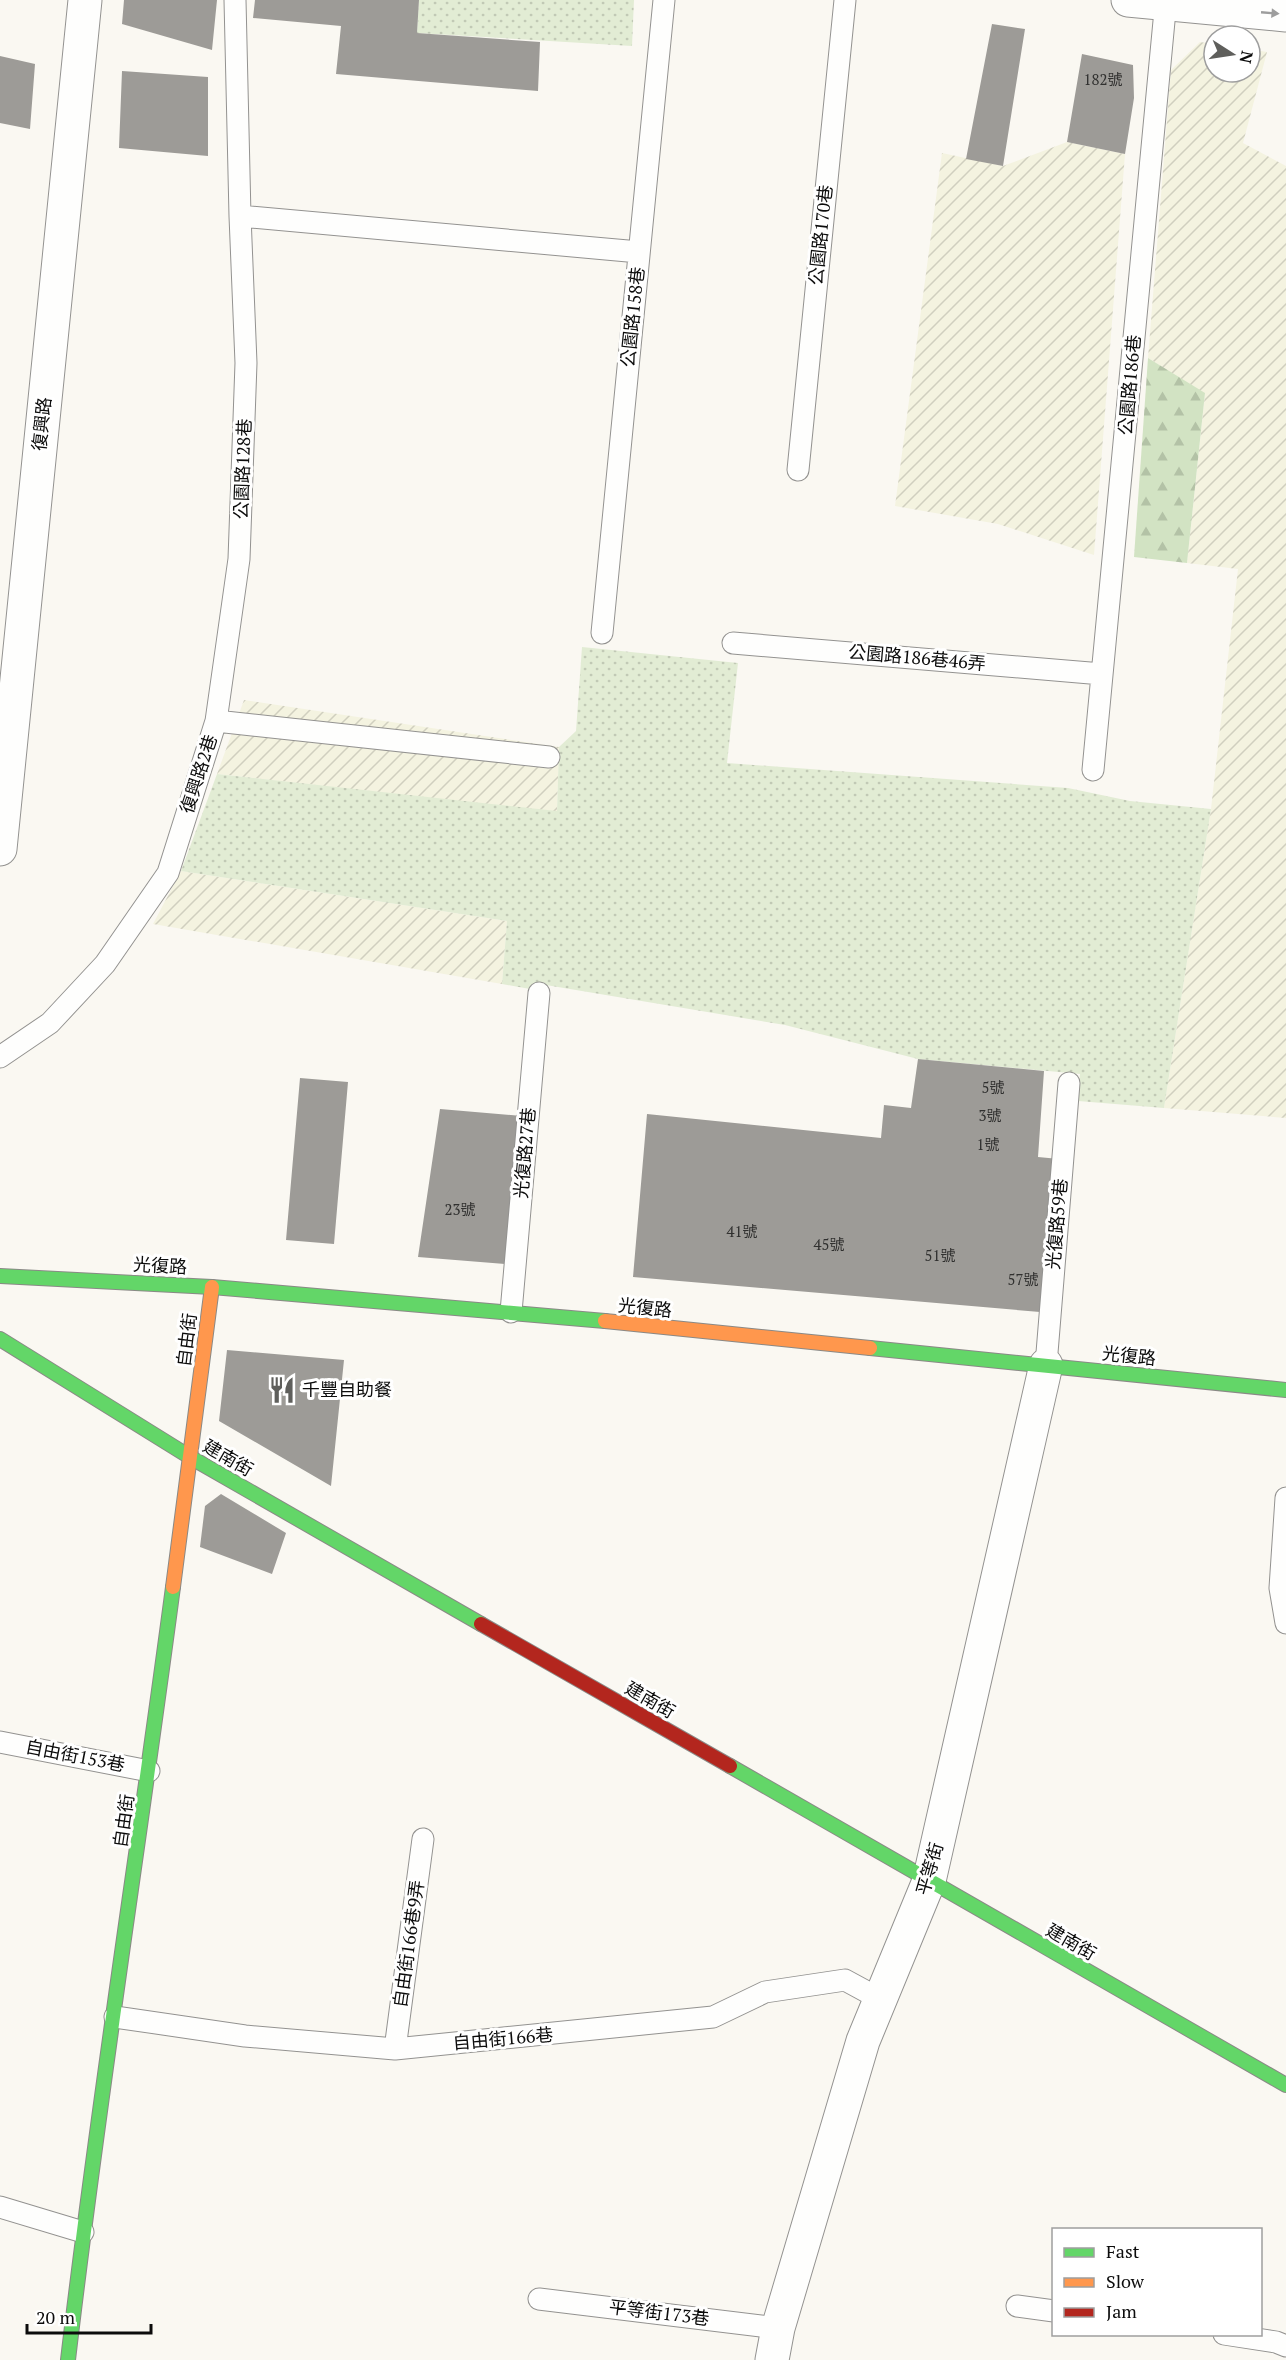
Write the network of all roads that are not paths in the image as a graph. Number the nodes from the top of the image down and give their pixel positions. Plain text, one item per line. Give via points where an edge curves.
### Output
1 (85, 0) edge
2 (235, 0) edge
3 (664, 0) edge
4 (845, 0) edge
5 (1128, 0) edge
6 (1166, 2) edge
7 (1286, 15) edge
8 (240, 216) junction
9 (639, 252) junction
10 (798, 470) dead end
11 (602, 633) dead end
12 (733, 643) dead end
13 (1102, 674) junction
14 (216, 721) junction
15 (549, 758) dead end
16 (1093, 770) dead end
17 (1, 828) edge
18 (539, 993) dead end
19 (0, 1057) edge
20 (1069, 1083) dead end
21 (0, 1276) edge
22 (212, 1287) junction
23 (511, 1312) junction
24 (0, 1339) edge
25 (1046, 1365) junction
26 (1286, 1390) edge
27 (190, 1457) junction
28 (1286, 1498) edge
29 (1286, 1623) edge
30 (0, 1742) edge
31 (149, 1771) junction
32 (423, 1839) dead end
33 (929, 1881) junction
34 (880, 1999) junction
35 (115, 2017) junction
36 (395, 2049) junction
37 (1286, 2085) edge
38 (0, 2207) edge
39 (83, 2232) junction
40 (539, 2299) dead end
41 (1017, 2306) dead end
42 (1052, 2311) edge
43 (778, 2328) junction
44 (1237, 2336) edge
45 (1286, 2346) edge
46 (68, 2360) edge
47 (772, 2360) edge

1 - 17 street, 復興路
2 - 8 lane, 公園路128巷
3 - 9 lane, 公園路158巷
4 - 10 lane, 公園路170巷
5 - 6 street
6 -> 7 street
6 - 13 lane, 公園路186巷
8 - 9 lane
8 - 14 lane, 公園路128巷 via 246,363 239,559
9 - 11 lane, 公園路158巷
12 - 13 lane, 公園路186巷46弄
13 - 16 lane, 公園路186巷
14 - 15 lane, 復興路2巷
14 - 19 lane, 復興路2巷 via 168,873 105,964 50,1023
18 - 23 lane, 光復路27巷
20 - 25 lane, 光復路59巷
21 - 22 street, 光復路
22 - 23 street, 光復路
22 - 27 street, 自由街
23 - 25 street, 光復路
24 - 27 street, 建南街
25 - 26 street, 光復路
25 - 33 street, 平等街
27 - 31 street, 自由街
27 - 33 street, 建南街
28 - 29 lane via 1280,1588
30 - 31 lane, 自由街153巷
31 - 35 street, 自由街
32 - 36 lane, 自由街166巷9弄
33 - 34 street, 平等街
33 - 37 street, 建南街
34 - 36 lane, 自由街166巷 via 844,1980 765,1992 713,2018
34 - 43 street, 平等街 via 863,2042
35 - 36 lane, 自由街166巷 via 245,2036
35 - 39 street, 自由街
38 - 39 lane
39 - 46 street, 自由街
40 - 43 lane, 平等街173巷
41 - 42 lane
43 - 47 street, 平等街
44 - 45 lane

